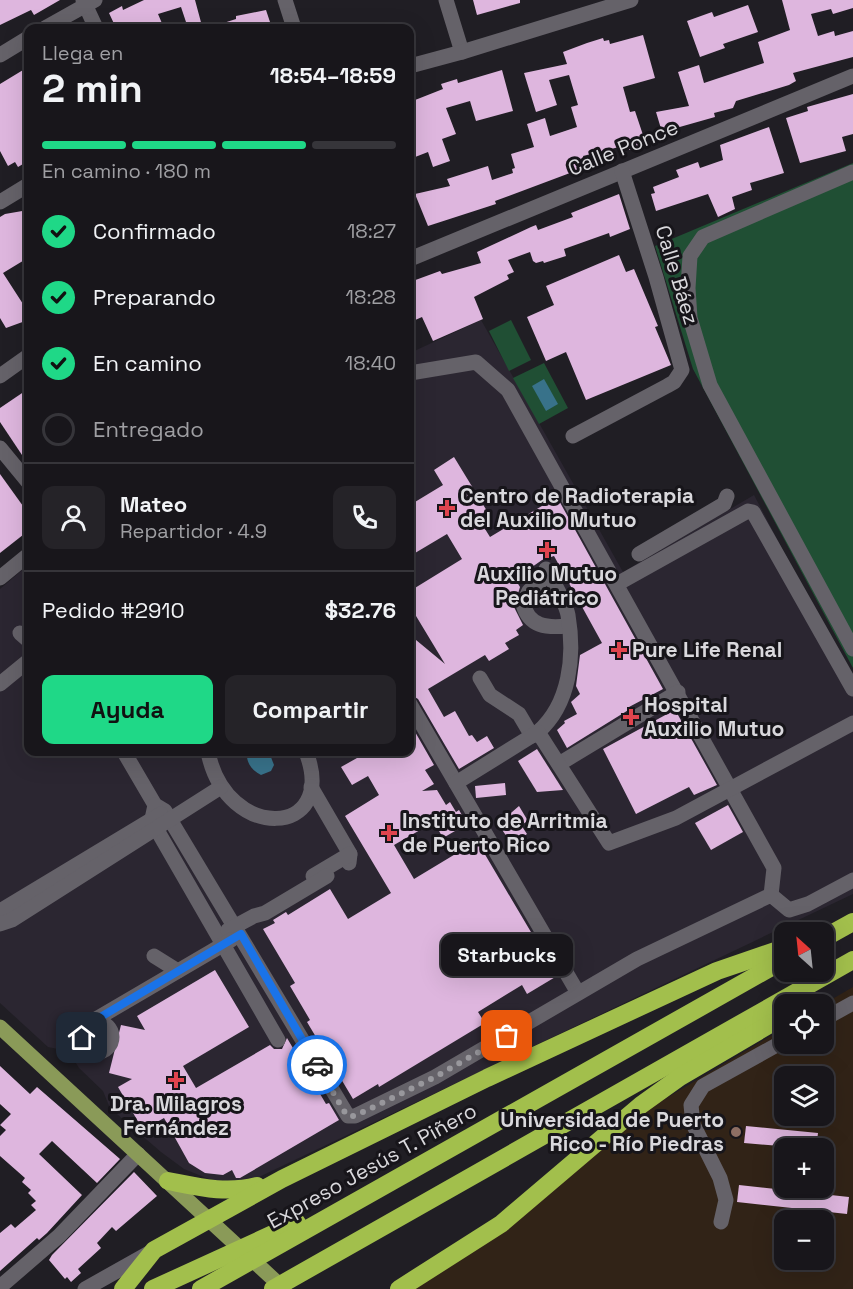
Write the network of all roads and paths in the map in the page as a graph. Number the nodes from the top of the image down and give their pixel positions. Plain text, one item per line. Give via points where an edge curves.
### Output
1 (285, 0) edge
2 (446, 0) edge
3 (631, 0) edge
4 (88, 2) edge
5 (52, 24) edge
6 (95, 24) edge
7 (293, 24) edge
8 (24, 40) edge
9 (462, 52) junction
10 (0, 55) edge
11 (414, 65) edge
12 (853, 76) edge
13 (622, 171) junction
14 (853, 172) edge
15 (24, 187) edge
16 (0, 202) edge
17 (414, 258) edge
18 (24, 359) edge
19 (414, 371) edge
20 (0, 376) edge
21 (573, 436) dead end
22 (0, 448) edge
23 (24, 477) edge
24 (728, 496) dead end
25 (639, 554) dead end
26 (24, 558) edge
27 (0, 578) edge
28 (617, 584) junction
29 (567, 626) junction
30 (853, 649) edge
31 (24, 664) edge
32 (3, 677) edge
33 (480, 678) dead end
34 (853, 689) edge
35 (678, 692) junction
36 (414, 711) edge
37 (853, 723) edge
38 (535, 734) junction
39 (126, 756) edge
40 (210, 756) edge
41 (308, 756) edge
42 (559, 764) junction
43 (456, 783) junction
44 (220, 784) junction
45 (311, 787) junction
46 (733, 790) junction
47 (160, 817) junction
48 (327, 876) dead end
49 (853, 880) edge
50 (771, 895) junction
51 (0, 911) edge
52 (254, 916) junction
53 (0, 924) edge
54 (238, 930) junction
55 (220, 940) junction
56 (774, 951) edge
57 (154, 956) dead end
58 (853, 960) edge
59 (774, 966) edge
60 (178, 971) junction
61 (578, 993) junction
62 (811, 994) edge
63 (853, 1002) edge
64 (286, 1012) junction
65 (834, 1013) edge
66 (91, 1022) dead end
67 (268, 1022) junction
68 (774, 1022) edge
69 (0, 1027) edge
70 (278, 1040) dead end
71 (774, 1047) edge
72 (138, 1154) junction
73 (282, 1179) junction
74 (168, 1181) junction
75 (352, 1203) junction
76 (207, 1219) junction
77 (721, 1222) dead end
78 (154, 1250) junction
79 (0, 1287) edge
80 (125, 1287) edge
81 (85, 1289) edge
82 (153, 1289) edge
83 (201, 1289) edge
84 (273, 1289) edge
85 (284, 1289) edge
86 (399, 1289) edge

1 - 7 street
2 - 9 street
3 - 9 street
4 - 5 street
4 - 6 street
8 - 10 street
9 - 11 street
12 - 13 street, Calle Ponce
13 - 17 street, Calle Ponce
13 - 21 street, Calle Báez via 682,370 667,386
14 - 30 street via 703,237 690,256 688,288 690,318 710,385
15 - 16 street
18 - 20 street
19 - 28 street via 476,362 508,390
22 - 23 street
24 - 25 street via 724,504
26 - 27 street
28 - 34 street via 753,512
28 - 35 street
29 - 29 street via 568,616 547,571 529,591 523,604 525,613 546,628
29 - 38 street via 570,655 563,700 553,719
31 - 32 street
33 - 38 street via 490,695 519,714
35 - 42 street
35 - 46 street
36 - 43 street
37 - 46 street
38 - 42 street
38 - 43 street
39 - 47 street
40 - 44 street
41 - 45 street via 312,768
42 - 46 street via 609,843 676,818
43 - 61 street
44 - 45 street via 231,801 250,814 276,820 294,815 307,801
44 - 47 street
45 - 52 street via 348,859 261,907
46 - 50 street via 774,868
47 - 51 street
47 - 53 street via 12,920
47 - 54 street
47 - 55 street
48 - 52 street
49 - 50 street via 789,910
50 - 61 street via 637,959
52 - 54 street
54 - 55 street
54 - 64 street
55 - 60 street
55 - 67 street
56 - 73 highway via 717,971
57 - 60 street
58 - 62 highway
58 - 84 highway
59 - 75 highway, Expreso Jesús T. Piñero
60 - 66 street
61 - 64 street via 435,1077 355,1116 344,1111
63 - 65 street
64 - 67 street
67 - 70 street
68 - 86 highway via 661,1091 501,1224
69 - 72 main road
71 - 77 street via 703,1086 691,1105 693,1124 720,1178 726,1200
72 - 74 main road
72 - 79 street via 59,1236
73 - 74 highway via 240,1190
73 - 76 highway
74 - 76 main road
75 - 82 highway via 295,1223
75 - 83 highway, Expreso Jesús T. Piñero
76 - 78 highway
76 - 85 main road
78 - 80 highway
78 - 81 street

